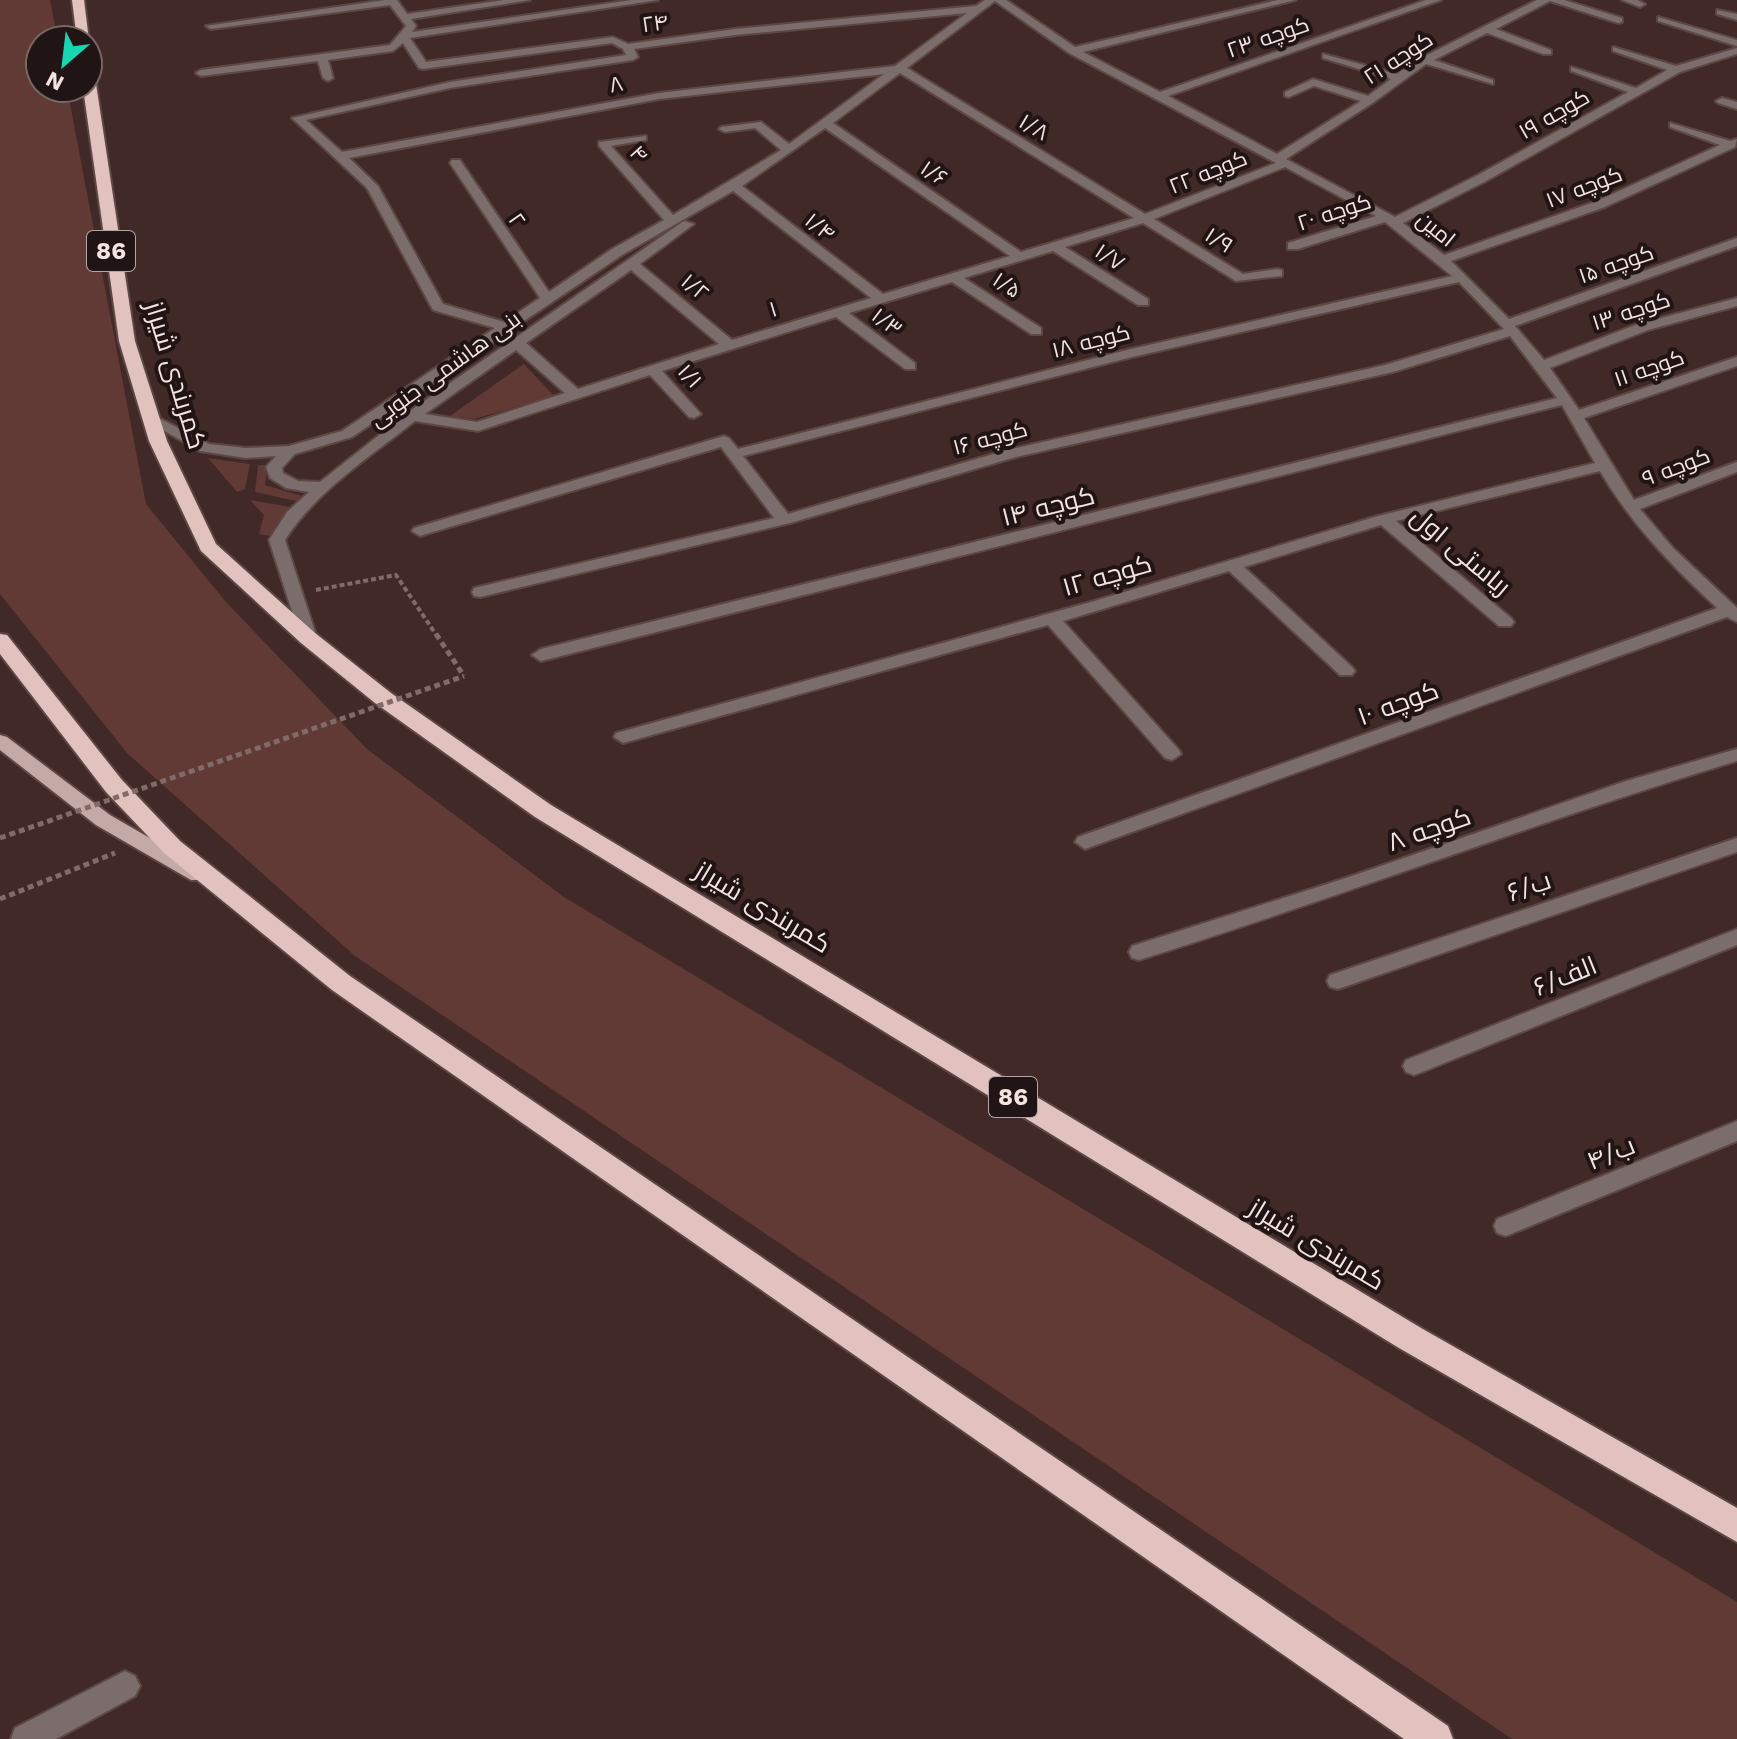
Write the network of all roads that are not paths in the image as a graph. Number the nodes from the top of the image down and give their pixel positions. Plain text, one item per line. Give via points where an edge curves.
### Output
1 (78, 0) edge
2 (525, 0) edge
3 (653, 0) edge
4 (991, 0) edge
5 (999, 0) edge
6 (1291, 0) edge
7 (1436, 0) edge
8 (1545, 0) edge
9 (1554, 0) edge
10 (1627, 0) edge
11 (392, 1) edge
12 (1640, 4) dead end
13 (975, 9) junction
14 (1721, 12) dead end
15 (404, 17) junction
16 (1737, 17) edge
17 (1662, 19) dead end
18 (1618, 20) dead end
19 (81, 24) edge
20 (211, 26) dead end
21 (1487, 29) junction
22 (403, 36) junction
23 (1737, 43) edge
24 (627, 47) junction
25 (1617, 49) dead end
26 (1073, 51) junction
27 (1737, 51) edge
28 (1547, 52) dead end
29 (1327, 56) dead end
30 (322, 57) junction
31 (1425, 60) junction
32 (901, 69) junction
33 (1575, 69) dead end
34 (1676, 70) junction
35 (201, 73) dead end
36 (328, 78) dead end
37 (1399, 78) junction
38 (1489, 82) dead end
39 (1634, 91) junction
40 (1289, 94) dead end
41 (1159, 96) junction
42 (1370, 100) junction
43 (1722, 101) dead end
44 (92, 104) edge
45 (1737, 106) edge
46 (825, 123) junction
47 (1674, 125) dead end
48 (725, 129) dead end
49 (642, 138) dead end
50 (1734, 144) edge
51 (789, 150) junction
52 (341, 156) junction
53 (1282, 161) junction
54 (456, 163) dead end
55 (734, 186) junction
56 (1146, 218) junction
57 (1391, 219) junction
58 (671, 220) junction
59 (1737, 242) edge
60 (1055, 246) junction
61 (1293, 246) dead end
62 (1020, 257) junction
63 (1442, 260) junction
64 (631, 263) junction
65 (1277, 273) dead end
66 (954, 277) junction
67 (1461, 278) junction
68 (547, 298) junction
69 (881, 299) junction
70 (1143, 302) dead end
71 (1737, 302) edge
72 (838, 312) junction
73 (504, 326) junction
74 (1510, 328) junction
75 (1036, 331) dead end
76 (516, 342) junction
77 (730, 346) junction
78 (1737, 361) edge
79 (910, 366) dead end
80 (1541, 366) junction
81 (653, 369) junction
82 (576, 395) junction
83 (1566, 400) junction
84 (694, 414) dead end
85 (412, 416) junction
86 (1575, 416) junction
87 (152, 420) junction
88 (290, 451) junction
89 (734, 454) junction
90 (1605, 465) junction
91 (1737, 467) edge
92 (324, 486) junction
93 (1630, 507) junction
94 (1384, 519) junction
95 (784, 520) junction
96 (420, 531) dead end
97 (1232, 565) junction
98 (480, 592) dead end
99 (1733, 613) edge
100 (1051, 618) junction
101 (1505, 622) dead end
102 (308, 638) junction
103 (0, 640) edge
104 (541, 655) dead end
105 (1346, 671) dead end
106 (623, 737) dead end
107 (0, 741) edge
108 (1172, 754) dead end
109 (1737, 755) edge
110 (1085, 842) dead end
111 (1737, 845) edge
112 (230, 894) junction
113 (1737, 937) edge
114 (1139, 952) dead end
115 (1338, 981) dead end
116 (1414, 1066) dead end
117 (1737, 1131) edge
118 (1506, 1226) dead end
119 (1737, 1526) edge
120 (125, 1686) dead end
121 (26, 1739) edge
122 (1435, 1739) edge

1 - 19 highway
2 - 15 street
3 - 22 street
4 - 13 street, بنی هاشمی جنوبی
5 - 26 street, امین
6 - 26 street
7 - 41 street, کوچه ۲۳
8 - 21 street, کوچه ۲۱
9 - 18 street
10 - 12 street
11 - 15 street
11 - 20 street
13 - 24 street, ۲۴
13 - 32 street, بنی هاشمی جنوبی
14 - 16 street
15 - 22 street via 411,26
17 - 23 street
21 - 28 street
21 - 31 street, کوچه ۲۱
22 - 24 street via 423,66 613,40
22 - 30 street via 393,48
24 - 52 street via 633,57 450,85 298,118
25 - 34 street
26 - 41 street, امین
27 - 34 street, کوچه ۱۹
29 - 37 street
30 - 35 street
30 - 36 street
31 - 37 street, کوچه ۲۱
31 - 38 street
32 - 46 street, بنی هاشمی جنوبی
32 - 52 street, ۸ via 659,96
32 - 56 street, ۱/۸
33 - 39 street
34 - 39 street, کوچه ۱۹
37 - 42 street, کوچه ۲۱
39 - 57 street, کوچه ۱۹ via 1482,178
40 - 42 street via 1313,82
41 - 53 street, امین
42 - 53 street, کوچه ۲۱
43 - 45 street
44 - 87 highway, کمربندی شیراز / 86 via 127,341
46 - 51 street, بنی هاشمی جنوبی
46 - 62 street, ۱/۶
47 - 50 street
48 - 51 street via 757,124
49 - 58 street, ۴ via 603,144
50 - 63 street, کوچه ۱۷ via 1601,204
51 - 55 street, بنی هاشمی جنوبی
52 - 73 street via 372,186 438,307
53 - 56 street, کوچه ۲۲
53 - 57 street, امین
54 - 68 street, ۲
55 - 58 street, بنی هاشمی جنوبی
55 - 64 street, بنی هاشمی جنوبی
55 - 69 street, ۱/۴
56 - 60 street, ۱
56 - 65 street, ۱/۹ via 1241,278
57 - 61 street, کوچه ۲۰
57 - 63 street, امین
58 - 68 street, بنی هاشمی جنوبی
59 - 74 street, کوچه ۱۵
60 - 62 street, ۱
60 - 70 street, ۱/۷
62 - 66 street, ۱
63 - 67 street, امین
64 - 76 street, بنی هاشمی جنوبی
64 - 77 street, ۱/۲
66 - 69 street, ۱
66 - 75 street, ۱/۵
67 - 74 street, امین
67 - 89 street, کوچه ۱۸ via 1131,353
68 - 73 street, بنی هاشمی جنوبی
69 - 72 street, ۱
71 - 80 street, کوچه ۱۳ via 1643,327
72 - 77 street, ۱
72 - 79 street, ۱/۳
73 - 88 street, بنی هاشمی جنوبی via 363,426
74 - 80 street, امین
74 - 95 street, کوچه ۱۶ via 1388,369 1012,453
76 - 82 street
76 - 85 street, بنی هاشمی جنوبی
77 - 81 street, ۱
78 - 86 street, کوچه ۱۱
80 - 83 street, امین
81 - 82 street, ۱
81 - 84 street, ۱/۱
82 - 85 street, ۱ via 478,427
83 - 86 street, امین
83 - 104 street, کوچه ۱۴
85 - 92 street, بنی هاشمی جنوبی
86 - 90 street, امین
87 - 88 street, بنی هاشمی جنوبی via 205,448
87 - 102 highway, کمربندی شیراز / 86 via 208,547
88 - 92 street via 274,467 275,475 295,487
89 - 95 street
89 - 96 street via 724,441
90 - 93 street, امین
90 - 94 street, کوچه ۱۲
91 - 93 street, کوچه ۹
92 - 102 street, بنی هاشمی جنوبی via 293,515 277,540
93 - 99 street, امین via 1674,561
94 - 97 street, کوچه ۱۲
94 - 101 street, ریاستی اول
95 - 98 street, کوچه ۱۶
97 - 100 street, کوچه ۱۲
97 - 105 street
99 - 110 street, کوچه ۱۰
100 - 106 street, کوچه ۱۲
100 - 108 street
102 - 119 highway, کمربندی شیراز / 86 via 543,811 1410,1338
103 - 112 highway via 114,786 172,847
107 - 112 main road via 103,820
109 - 114 street, کوچه ۸
111 - 115 street, ب/۶
112 - 122 highway via 341,983
113 - 116 street, ۶/الف
117 - 118 street, ۴/ب
120 - 121 street

